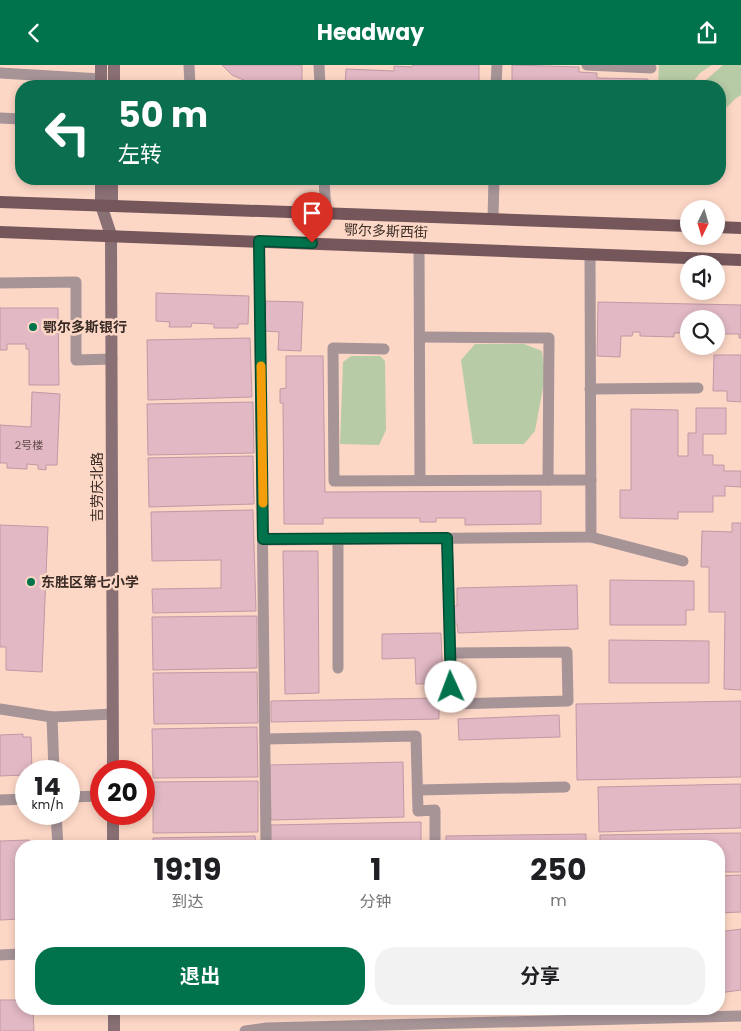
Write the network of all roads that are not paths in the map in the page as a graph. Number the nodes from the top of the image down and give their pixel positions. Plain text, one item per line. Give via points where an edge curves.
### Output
1 (101, 65) edge
2 (114, 65) edge
3 (189, 65) edge
4 (319, 65) edge
5 (497, 65) edge
6 (587, 65) edge
7 (651, 69) dead end
8 (0, 73) edge
9 (51, 76) edge
10 (80, 80) edge
11 (101, 80) edge
12 (114, 80) edge
13 (190, 80) edge
14 (320, 80) edge
15 (496, 80) edge
16 (0, 118) edge
17 (15, 119) edge
18 (102, 185) edge
19 (111, 185) edge
20 (324, 185) edge
21 (494, 185) edge
22 (0, 202) edge
23 (106, 205) junction
24 (326, 213) junction
25 (493, 219) junction
26 (680, 226) edge
27 (725, 227) edge
28 (741, 228) edge
29 (0, 232) edge
30 (111, 235) junction
31 (259, 241) junction
32 (419, 247) junction
33 (590, 254) junction
34 (741, 260) edge
35 (0, 283) edge
36 (420, 337) junction
37 (384, 349) dead end
38 (112, 359) junction
39 (698, 388) dead end
40 (590, 389) junction
41 (420, 480) junction
42 (548, 480) junction
43 (591, 480) junction
44 (591, 537) junction
45 (447, 538) junction
46 (263, 539) junction
47 (338, 539) junction
48 (683, 561) dead end
49 (450, 653) junction
50 (338, 668) dead end
51 (0, 709) edge
52 (113, 714) junction
53 (52, 717) junction
54 (265, 739) junction
55 (54, 760) edge
56 (113, 760) edge
57 (565, 787) dead end
58 (418, 790) junction
59 (15, 799) edge
60 (0, 800) edge
61 (57, 825) edge
62 (113, 825) edge
63 (58, 840) edge
64 (113, 840) edge
65 (266, 840) edge
66 (436, 840) edge
67 (15, 954) edge
68 (0, 955) edge
69 (114, 1015) edge
70 (741, 1016) edge
71 (624, 1019) junction
72 (363, 1028) edge
73 (114, 1031) edge
74 (245, 1031) edge
75 (624, 1031) edge

1 - 11 main road
2 - 12 main road
3 - 13 lane
4 - 14 lane
5 - 15 lane
6 - 7 lane
8 - 9 lane
9 - 10 lane
16 - 17 lane
18 - 23 main road
19 - 23 main road
20 - 24 lane
21 - 25 lane
22 - 23 main road, 鄂尔多斯西街
23 - 24 main road, 鄂尔多斯西街
23 - 30 main road, 吉劳庆北路
24 - 25 main road, 鄂尔多斯西街
25 - 26 main road, 鄂尔多斯西街
27 - 28 main road
29 - 30 main road, 鄂尔多斯西街
30 - 31 main road, 鄂尔多斯西街
30 - 38 main road, 吉劳庆北路
31 - 32 main road, 鄂尔多斯西街
31 - 46 lane
32 - 33 main road, 鄂尔多斯西街
32 - 36 lane
33 - 34 main road, 鄂尔多斯西街
33 - 40 lane
35 - 38 lane via 76,282 76,360
36 - 41 lane
36 - 42 lane via 549,338
37 - 41 lane via 333,348 334,481
38 - 52 main road, 吉劳庆北路
39 - 40 lane
40 - 43 lane
41 - 42 lane
42 - 43 lane
43 - 44 lane
44 - 45 lane
44 - 48 lane
45 - 47 lane
45 - 49 lane
46 - 47 lane
46 - 54 lane
47 - 50 lane
49 - 49 lane via 452,704 568,701 567,652
51 - 53 lane
52 - 53 lane
52 - 56 main road, 吉劳庆北路
53 - 55 lane
54 - 58 lane via 416,736
54 - 65 lane
57 - 58 lane
58 - 66 lane via 418,811 435,811
59 - 60 lane
61 - 63 lane
62 - 64 main road
67 - 68 lane
69 - 73 main road
70 - 71 lane
71 - 72 lane
71 - 75 lane
72 - 74 lane

